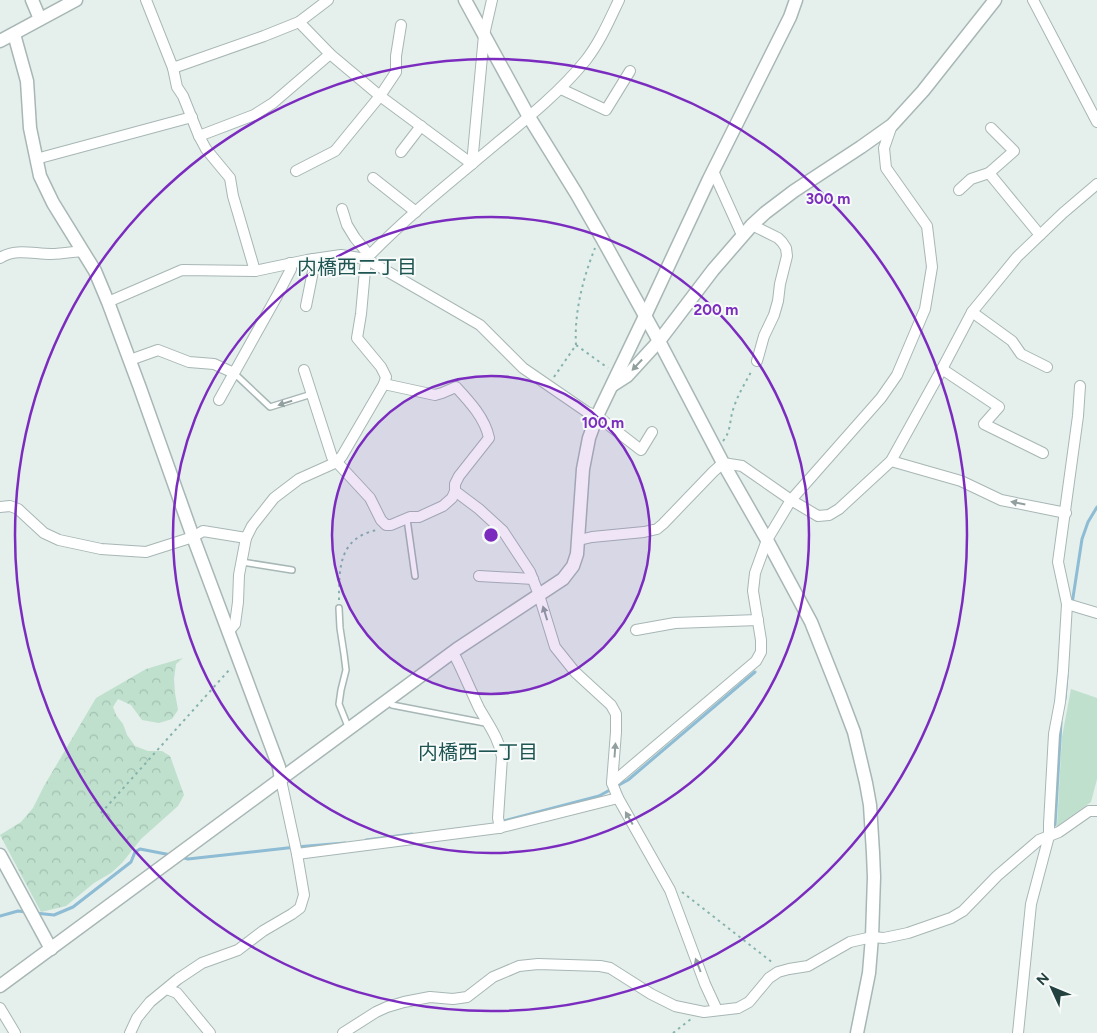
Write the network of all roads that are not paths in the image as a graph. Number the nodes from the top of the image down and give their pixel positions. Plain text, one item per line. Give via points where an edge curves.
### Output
1 (32, 0) edge
2 (76, 0) edge
3 (146, 0) edge
4 (328, 0) edge
5 (465, 0) edge
6 (492, 0) edge
7 (619, 0) edge
8 (796, 0) edge
9 (995, 0) edge
10 (1033, 0) edge
11 (40, 19) junction
12 (299, 22) junction
13 (401, 25) dead end
14 (14, 34) junction
15 (484, 35) junction
16 (0, 41) edge
17 (330, 54) junction
18 (173, 68) junction
19 (630, 70) dead end
20 (561, 89) junction
21 (380, 96) junction
22 (192, 117) junction
23 (529, 117) junction
24 (1097, 122) edge
25 (892, 125) junction
26 (421, 126) junction
27 (991, 128) dead end
28 (199, 136) junction
29 (401, 152) dead end
30 (36, 159) junction
31 (472, 164) junction
32 (296, 171) dead end
33 (713, 171) junction
34 (990, 173) junction
35 (373, 178) dead end
36 (1097, 184) edge
37 (960, 190) dead end
38 (342, 209) dead end
39 (416, 212) junction
40 (752, 225) junction
41 (742, 235) junction
42 (1040, 235) junction
43 (82, 251) junction
44 (367, 257) junction
45 (0, 258) edge
46 (313, 259) junction
47 (290, 263) junction
48 (255, 271) junction
49 (108, 302) junction
50 (306, 306) dead end
51 (972, 312) junction
52 (645, 316) junction
53 (659, 341) junction
54 (130, 360) junction
55 (757, 361) road end
56 (1047, 367) dead end
57 (942, 369) junction
58 (304, 370) dead end
59 (234, 373) junction
60 (384, 384) junction
61 (612, 386) junction
62 (1080, 386) dead end
63 (312, 394) junction
64 (219, 400) dead end
65 (597, 416) junction
66 (652, 432) dead end
67 (1042, 454) dead end
68 (890, 460) junction
69 (338, 462) junction
70 (723, 463) junction
71 (455, 491) junction
72 (791, 500) junction
73 (0, 507) edge
74 (1066, 513) junction
75 (406, 518) junction
76 (193, 537) junction
77 (246, 538) junction
78 (579, 540) junction
79 (767, 540) junction
80 (242, 562) junction
81 (292, 570) dead end
82 (415, 576) dead end
83 (479, 576) dead end
84 (533, 579) junction
85 (539, 595) junction
86 (1067, 604) junction
87 (339, 608) road end
88 (1097, 614) edge
89 (758, 620) junction
90 (636, 630) dead end
91 (228, 632) junction
92 (452, 653) junction
93 (388, 700) junction
94 (488, 722) junction
95 (349, 730) junction
96 (281, 780) junction
97 (612, 783) junction
98 (618, 798) junction
99 (1097, 811) edge
100 (500, 828) junction
101 (1049, 836) junction
102 (297, 854) junction
103 (0, 855) edge
104 (872, 937) junction
105 (51, 949) junction
106 (0, 986) edge
107 (167, 988) junction
108 (0, 1008) edge
109 (717, 1010) junction
110 (15, 1033) edge
111 (130, 1033) edge
112 (210, 1033) edge
113 (343, 1033) edge
114 (857, 1033) edge
115 (1018, 1033) edge

1 - 11 street
2 - 11 street
3 - 18 street
4 - 12 street
5 - 15 street
6 - 15 street
7 - 20 street via 587,59
8 - 33 street
9 - 25 street
10 - 24 street
11 - 14 street
12 - 17 street
12 - 18 street
13 - 21 street via 396,72
14 - 16 street
14 - 30 street via 27,81
15 - 23 street
15 - 31 street
17 - 21 street
17 - 28 street via 267,107
18 - 22 street via 177,87
19 - 20 street via 606,110
20 - 23 street
21 - 26 street
21 - 32 street via 334,151
22 - 28 street
22 - 30 street
23 - 31 street
23 - 52 street
25 - 40 street via 794,191
25 - 72 street via 884,148 886,168 927,226 932,267 925,308 897,375 881,398
26 - 29 street
26 - 31 street
27 - 34 street via 1014,151
28 - 48 street via 230,178
30 - 43 street via 53,203
31 - 39 street
33 - 41 street
33 - 52 street
34 - 37 street via 971,179
34 - 42 street
35 - 39 street
36 - 42 street
38 - 44 street via 347,225
39 - 44 street
40 - 41 street
40 - 55 street via 778,238 786,248 787,256 778,301
41 - 53 street
42 - 51 street via 1008,267
43 - 45 street via 22,252
43 - 49 street
44 - 46 street via 341,255
44 - 60 street via 357,338 386,377
44 - 65 street via 480,326 523,368
46 - 47 street
46 - 50 street
47 - 48 street
47 - 59 street via 291,269
48 - 49 street via 182,270
49 - 54 street
51 - 56 street via 1012,341 1021,354
51 - 57 street
52 - 53 street
52 - 61 street
53 -> 61 street via 627,376
53 - 70 street
54 - 59 street via 158,350 189,362 214,364
54 - 76 street
57 - 67 street via 999,407 984,424
57 - 68 street
58 - 63 street
63 -> 59 lane via 270,407
59 - 64 street
60 - 69 street
60 - 71 street via 435,394 456,387 476,412 489,438 459,476
61 - 65 street
62 - 74 street
63 - 69 street via 332,457
65 - 66 street via 641,450
65 - 78 street via 583,469
68 - 72 street via 829,515 818,516
74 -> 68 street via 1001,500 961,481
69 - 75 street via 370,498 386,525
69 - 77 street via 299,479 274,498
70 - 72 street via 742,466
70 - 78 street via 658,529
70 - 79 street
71 - 75 street via 443,506 419,517
71 - 84 street via 503,532
72 - 79 street
73 - 76 street via 18,509 44,533 59,540 101,549 146,552
74 - 86 street via 1058,562
75 - 82 lane
76 - 77 street via 203,531
76 - 91 street
77 - 80 street
78 - 85 street via 573,566 563,580
79 - 89 street via 755,573 753,590
79 - 104 street via 811,622 854,732 870,805 874,877
80 - 81 lane
80 - 91 street via 235,624
83 - 84 street
84 - 85 street
85 - 92 street
97 -> 85 street via 616,714 555,646
86 - 88 street
86 - 101 street via 1061,694 1054,734
87 - 95 lane via 346,670 339,704
89 - 90 street via 675,623
89 - 97 street via 761,652 756,661
91 - 96 street via 279,766
92 - 93 street
92 - 94 street
93 - 94 lane via 392,705
93 - 95 street
94 - 100 street via 502,757
95 - 96 street
96 - 102 street
96 - 105 street
97 - 98 street
98 - 100 street
109 -> 98 street via 667,885
99 - 101 street via 1089,811
100 - 102 street
101 - 104 street via 1039,840 963,911 951,918 908,933
101 - 115 street via 1031,904
102 - 107 street via 304,895 300,908 238,950 202,962
103 - 105 street
104 - 109 street via 850,942 808,966 778,972 750,1002 738,1008
104 - 114 street via 869,973
105 - 106 street
107 - 111 street via 150,1002
107 - 112 street via 177,993
108 - 110 street
109 - 113 street via 704,1012 675,1006 610,968 538,964 518,966 493,977 467,997 430,997 387,1007

